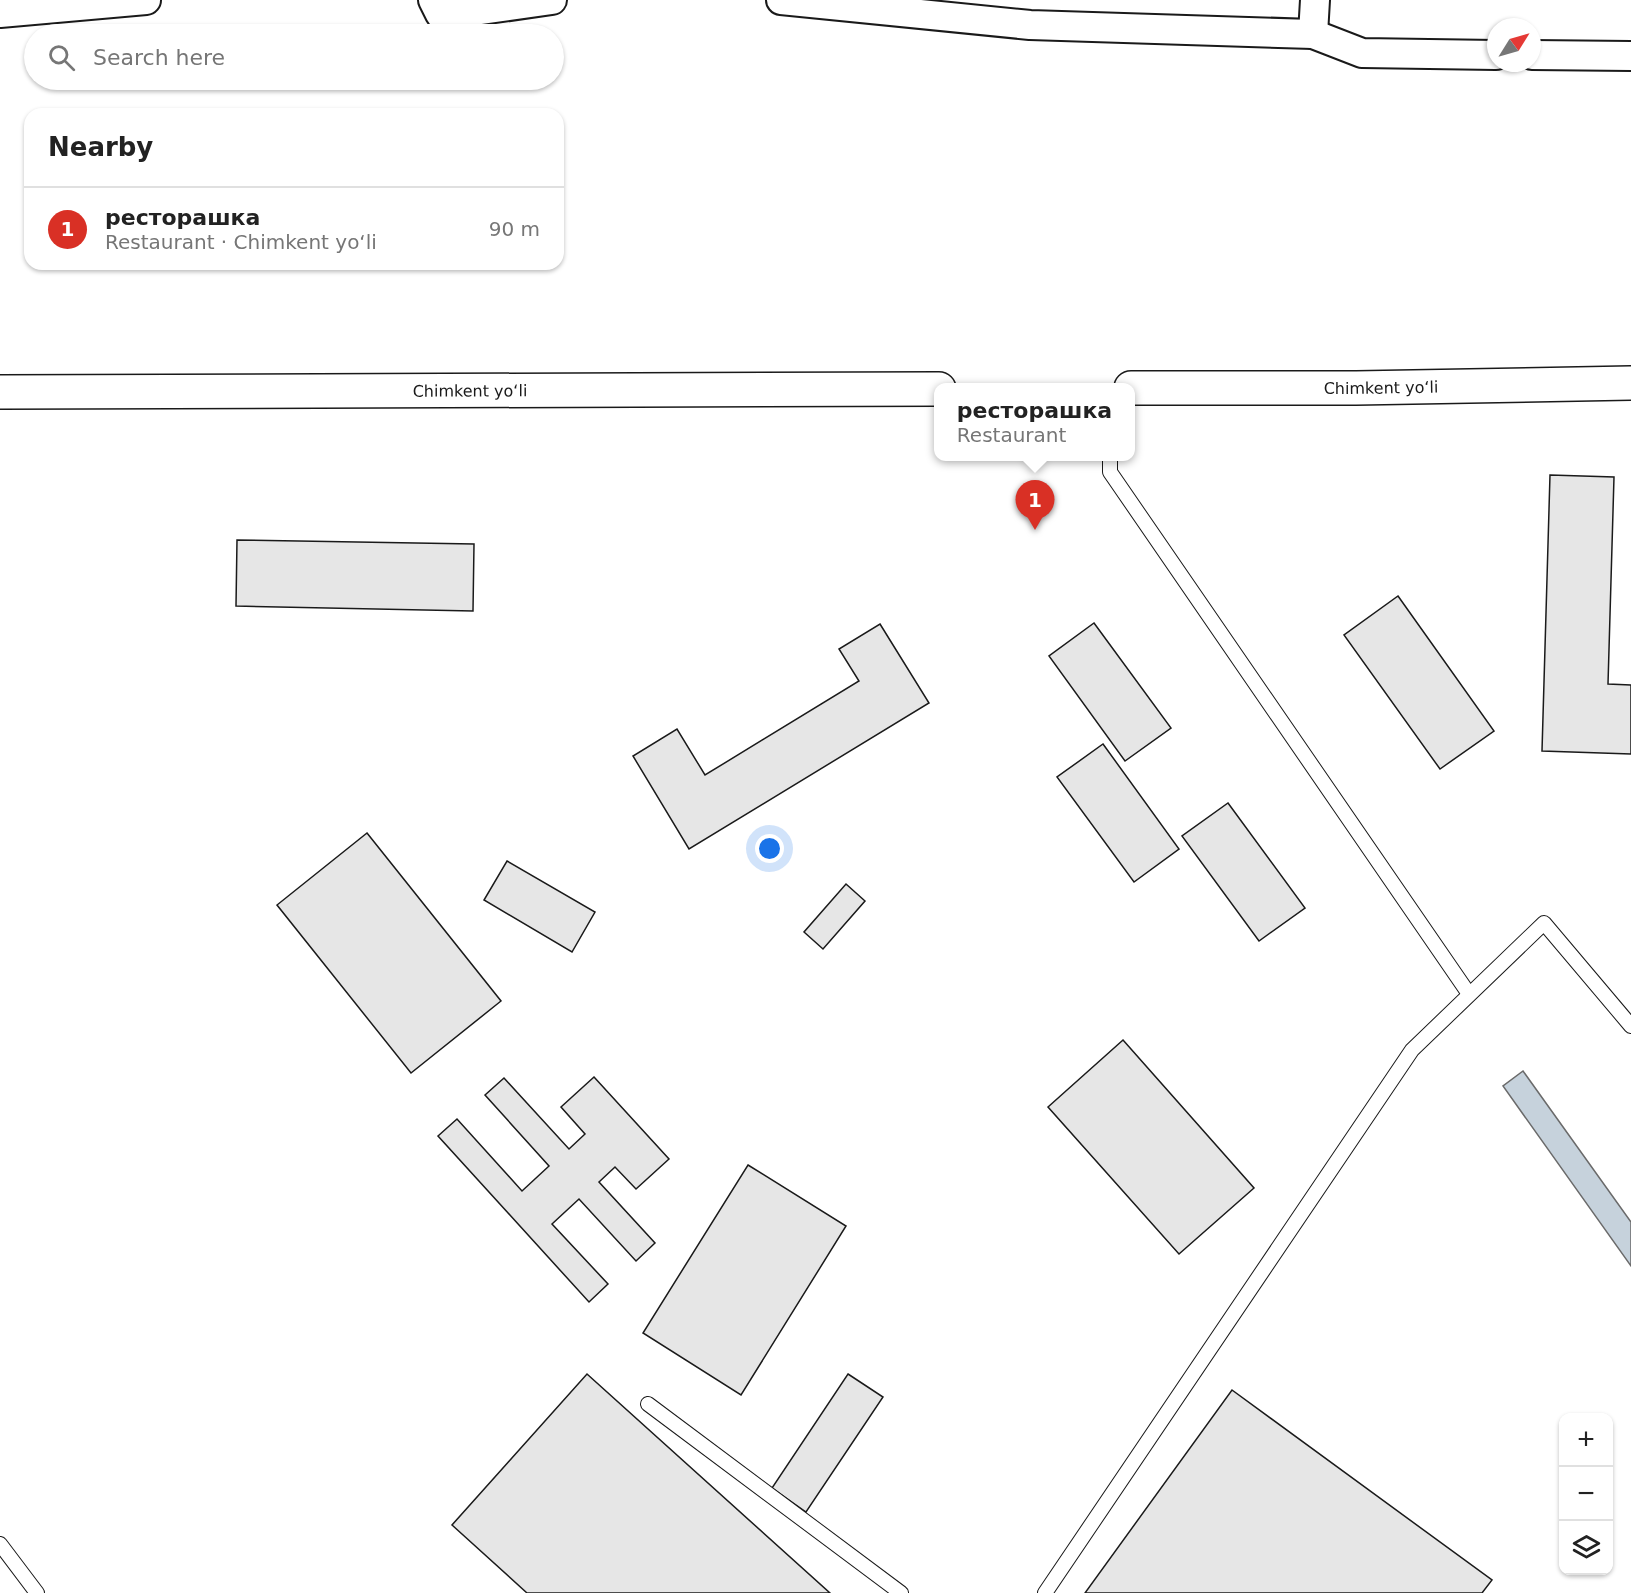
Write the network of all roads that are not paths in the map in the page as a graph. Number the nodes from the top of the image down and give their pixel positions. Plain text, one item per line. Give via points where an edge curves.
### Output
1 (146, 0) edge
2 (433, 0) edge
3 (552, 0) edge
4 (781, 0) edge
5 (1315, 0) edge
6 (0, 13) edge
7 (1313, 34) junction
8 (1487, 55) edge
9 (1541, 55) edge
10 (1631, 56) edge
11 (1631, 383) edge
12 (934, 388) edge
13 (1135, 388) edge
14 (0, 392) edge
15 (1110, 461) edge
16 (1469, 994) junction
17 (1631, 1026) edge
18 (648, 1404) dead end
19 (0, 1544) edge
20 (37, 1593) edge
21 (901, 1593) edge
22 (1045, 1593) edge

1 - 6 street
2 - 3 street via 440,14 453,14
4 - 7 street via 1030,25
5 - 7 street
7 - 8 street via 1362,53
9 - 10 street
11 - 13 highway, Chimkent yo‘li
12 - 14 highway, Chimkent yo‘li
15 - 16 lane via 1110,472
16 - 17 lane via 1544,922
16 - 22 lane via 1412,1050
18 - 21 lane
19 - 20 lane

